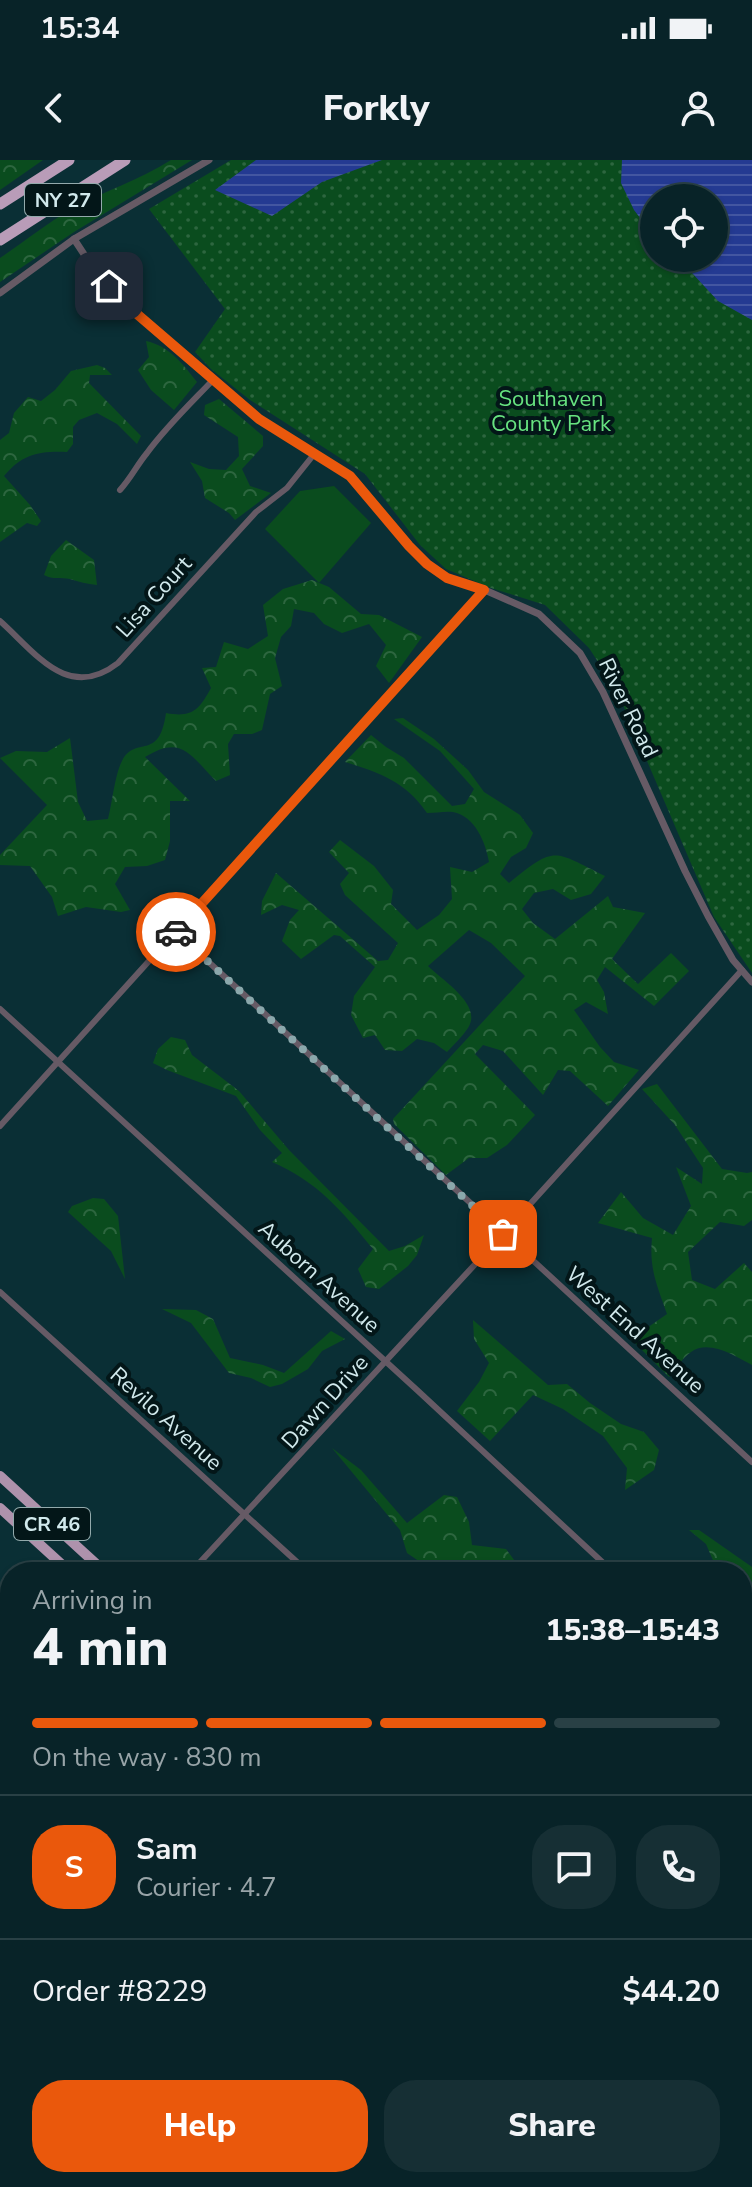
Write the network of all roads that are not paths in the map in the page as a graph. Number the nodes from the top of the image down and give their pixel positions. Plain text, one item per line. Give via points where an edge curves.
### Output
1 (69, 160) edge
2 (125, 160) edge
3 (209, 160) edge
4 (0, 204) edge
5 (74, 239) junction
6 (0, 240) edge
7 (0, 293) edge
8 (212, 381) junction
9 (315, 453) junction
10 (120, 490) dead end
11 (484, 590) junction
12 (0, 621) edge
13 (176, 932) junction
14 (742, 970) junction
15 (752, 982) edge
16 (0, 1009) edge
17 (59, 1062) junction
18 (0, 1126) edge
19 (503, 1234) junction
20 (0, 1292) edge
21 (386, 1362) junction
22 (752, 1462) edge
23 (0, 1476) edge
24 (0, 1508) edge
25 (246, 1515) junction
26 (59, 1562) edge
27 (94, 1562) edge
28 (201, 1562) edge
29 (297, 1562) edge
30 (602, 1562) edge

1 - 4 highway, NY 27
2 - 6 highway, NY 27
3 - 5 street
5 - 7 street
5 - 8 street, River Road via 123,302
8 - 9 street, River Road via 259,419
8 - 10 street
9 - 11 street, River Road via 350,476 427,564 447,578
9 - 12 street, Lisa Court via 118,663 99,675 77,678 54,669
11 - 13 street
11 - 14 street, River Road via 539,614 580,653 691,882
13 - 17 street
13 - 19 street, West End Avenue
14 - 15 street, River Road
14 - 19 street, Dawn Drive
16 - 17 street, Auborn Avenue
17 - 18 street
17 - 21 street, Auborn Avenue
19 - 21 street, Dawn Drive
19 - 22 street, West End Avenue
20 - 25 street, Revilo Avenue
21 - 25 street, Dawn Drive
21 - 30 street, Auborn Avenue
23 - 27 highway, CR 46
24 - 26 highway, CR 46
25 - 28 street, Dawn Drive
25 - 29 street, Revilo Avenue

